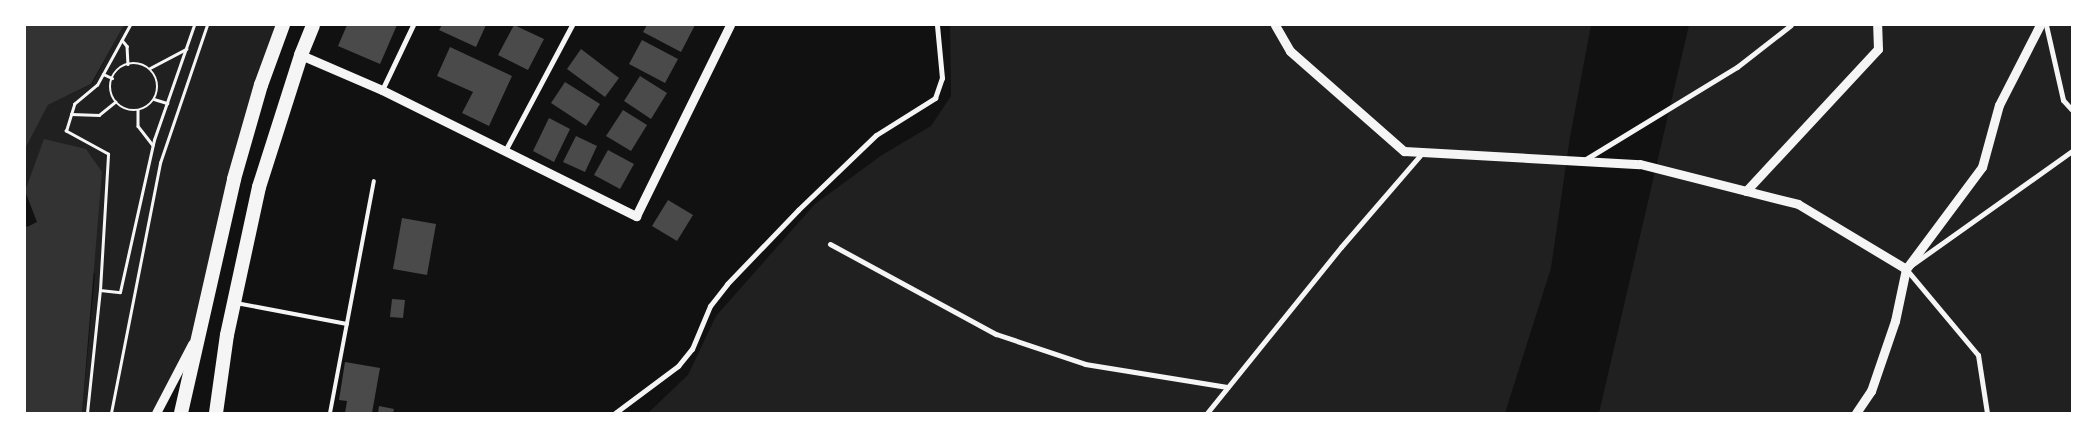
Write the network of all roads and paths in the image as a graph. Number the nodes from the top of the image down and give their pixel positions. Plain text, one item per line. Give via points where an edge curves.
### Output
1 (130, 25) edge
2 (194, 25) edge
3 (207, 25) edge
4 (283, 25) edge
5 (313, 25) edge
6 (413, 25) edge
7 (572, 25) edge
8 (937, 25) edge
9 (1275, 25) edge
10 (1791, 25) edge
11 (1877, 25) edge
12 (2040, 25) edge
13 (2046, 25) edge
14 (727, 26) edge
15 (122, 40) junction
16 (186, 49) junction
17 (300, 55) junction
18 (128, 64) junction
19 (150, 68) junction
20 (103, 74) junction
21 (112, 78) junction
22 (382, 90) junction
23 (154, 99) junction
24 (116, 101) junction
25 (167, 103) junction
26 (138, 110) junction
27 (2072, 110) edge
28 (71, 114) junction
29 (153, 145) junction
30 (2072, 150) edge
31 (505, 151) junction
32 (1423, 152) junction
33 (1583, 161) junction
34 (374, 181) dead end
35 (1746, 191) junction
36 (830, 244) dead end
37 (1906, 269) junction
38 (100, 290) junction
39 (234, 303) junction
40 (202, 323) junction
41 (347, 324) junction
42 (1227, 388) junction
43 (87, 413) edge
44 (111, 413) edge
45 (156, 413) edge
46 (181, 413) edge
47 (216, 413) edge
48 (330, 413) edge
49 (615, 413) edge
50 (1207, 413) edge
51 (1856, 413) edge
52 (1987, 413) edge

1 - 15 path
2 - 16 path
3 - 44 path via 160,163
4 - 40 highway via 261,85 234,179
5 - 17 highway
6 - 22 street
7 - 31 street
8 - 49 street via 942,78 935,98 876,136 798,210 710,306 692,349 678,366
9 - 32 street via 1290,51 1404,151
10 - 33 street via 1738,67
11 - 35 street via 1878,49
12 - 37 street via 2000,105 1982,167
13 - 27 street via 2063,100
14 - 31 street via 636,216
15 - 18 path via 127,46
15 - 20 path
16 - 19 path
16 - 25 path
17 - 22 street
17 - 39 highway via 259,187
18 - 19 path
18 - 21 path
19 - 23 path via 158,81
20 - 21 path
20 - 28 path via 97,85 74,104
21 - 24 path via 112,94
22 - 31 street
23 - 25 path
23 - 26 path
24 - 26 path via 122,107
24 - 28 path via 99,115
25 - 29 path
26 - 29 path via 138,126
28 - 38 path via 66,131 108,154
29 - 38 path via 120,292
30 - 37 street
32 - 33 street
32 - 42 street
33 - 35 street via 1640,164
34 - 41 lane
35 - 37 street via 1798,204
36 - 42 street via 996,334 1085,364
37 - 51 street via 1895,321 1871,392
37 - 52 street via 1978,355
38 - 43 path
39 - 41 lane
39 - 47 highway
40 - 45 street
40 - 46 highway
41 - 48 lane
42 - 50 street

